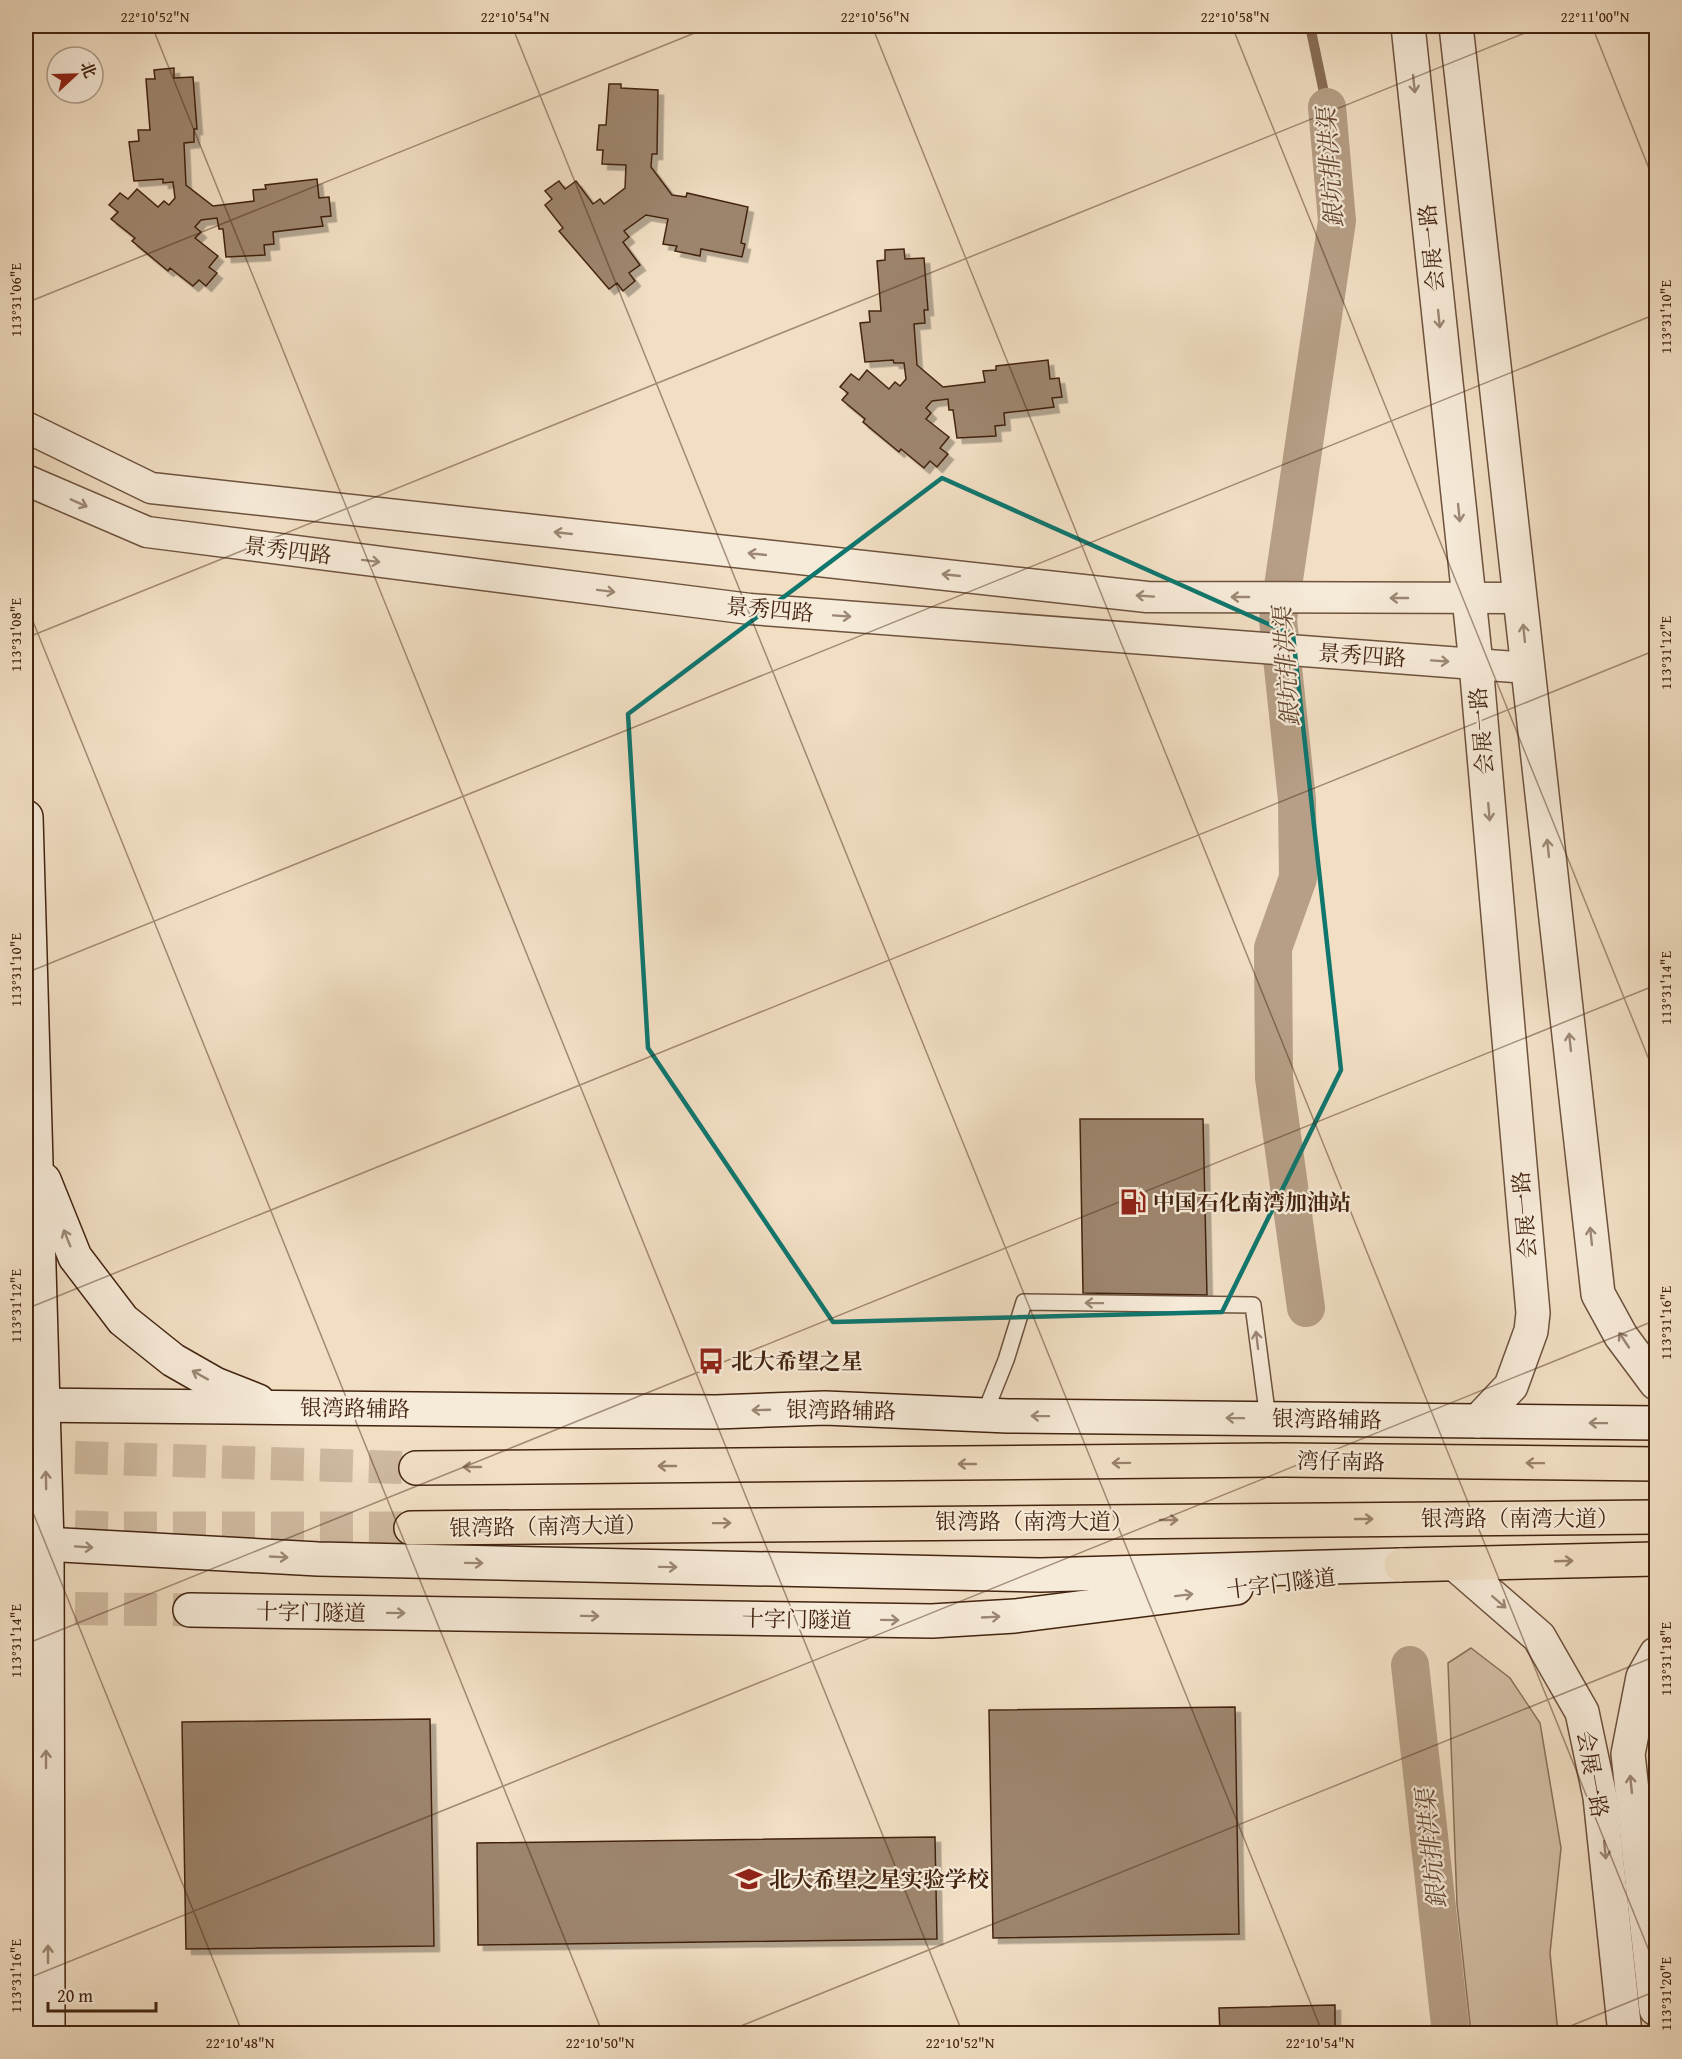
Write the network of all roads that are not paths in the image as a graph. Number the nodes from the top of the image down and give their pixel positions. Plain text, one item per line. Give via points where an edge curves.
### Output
1 (1408, 26) edge
2 (1456, 26) edge
3 (26, 427) edge
4 (26, 480) edge
5 (1468, 598) junction
6 (1520, 598) junction
7 (1476, 664) junction
8 (1528, 668) junction
9 (26, 817) edge
10 (36, 1160) junction
11 (1656, 1383) edge
12 (35, 1405) edge
13 (273, 1407) junction
14 (984, 1414) junction
15 (1268, 1419) junction
16 (1478, 1421) junction
17 (1656, 1424) edge
18 (1656, 1464) edge
19 (416, 1468) tunnel mouth
20 (1656, 1517) edge
21 (411, 1528) tunnel mouth
22 (36, 1544) edge
23 (1656, 1558) edge
24 (1455, 1564) junction
25 (1401, 1565) junction
26 (190, 1610) tunnel mouth
27 (1656, 1654) edge
28 (1656, 2009) edge
29 (48, 2034) edge
30 (1625, 2034) edge

1 -> 5 main road, 会展一路
2 - 6 main road
5 -> 3 street, 景秀四路 via 1136,596 151,488
4 -> 7 street, 景秀四路 via 147,532 750,609
5 - 6 street, 景秀四路
5 - 7 main road, 会展一路
8 -> 6 main road
7 - 8 street, 景秀四路
7 -> 16 main road, 会展一路 via 1533,1313 1532,1331 1511,1386
11 -> 8 main road via 1621,1336 1598,1294
9 - 10 main road
10 - 12 main road
13 -> 10 main road via 173,1360 123,1320 75,1257
12 - 13 main road, 银湾路辅路
22 -> 12 main road
14 -> 13 main road, 银湾路辅路 via 825,1408 705,1412
15 -> 14 main road, 银湾路辅路
15 -> 14 lane via 1253,1305 1024,1302
15 - 16 main road, 银湾路辅路
17 -> 16 main road, 银湾路辅路
18 -> 19 main road, 湾仔南路 via 1284,1460
21 -> 20 main road, 银湾路（南湾大道）
22 -> 25 main road via 318,1559 1040,1575
29 -> 22 main road
24 -> 23 main road
24 - 25 main road
24 -> 30 main road, 会展一路 via 1539,1637 1582,1712 1600,1797
26 -> 25 main road, 十字门隧道 via 932,1621 1027,1615
28 -> 27 main road, 会展一路 via 1628,1754 1643,1677

